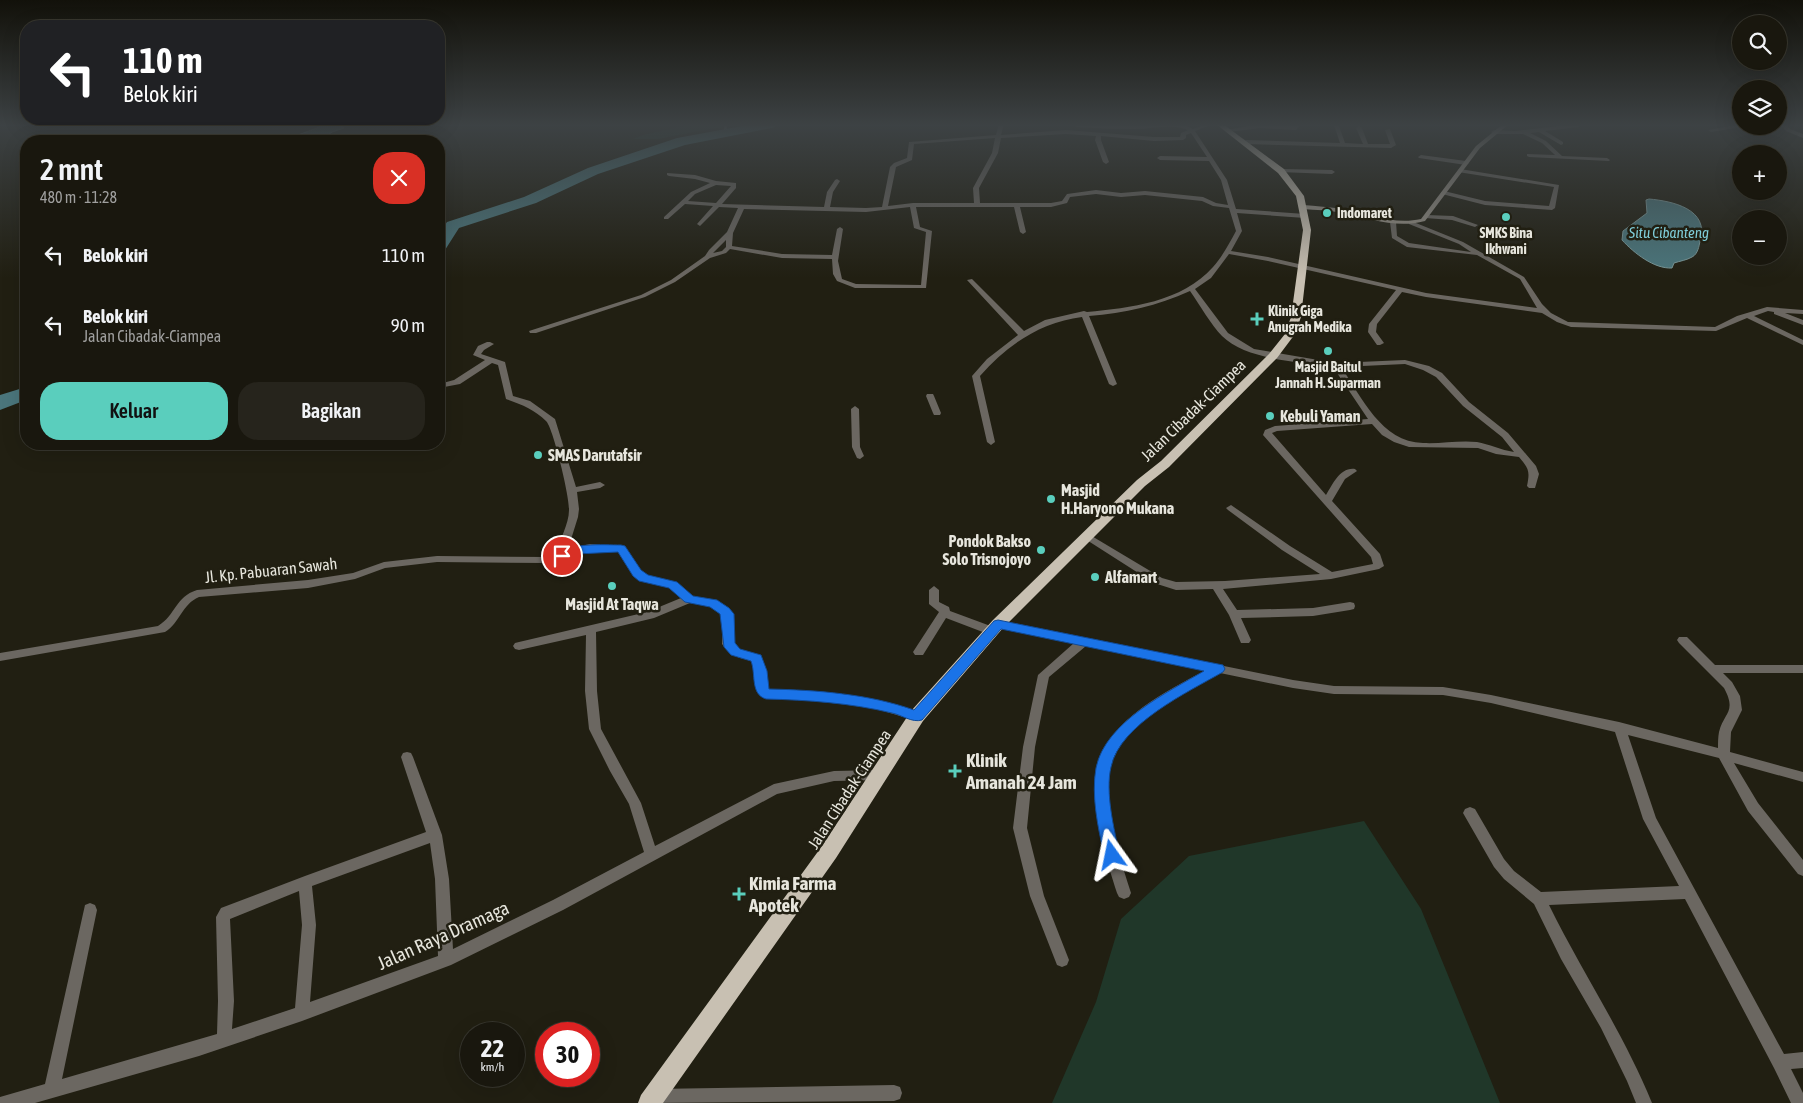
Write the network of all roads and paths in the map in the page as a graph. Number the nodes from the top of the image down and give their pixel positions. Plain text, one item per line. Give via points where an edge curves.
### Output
1 (682, 175) edge
2 (891, 175) edge
3 (984, 175) edge
4 (1221, 175) edge
5 (1285, 175) edge
6 (1456, 175) edge
7 (1504, 175) edge
8 (836, 181) dead end
9 (716, 183) junction
10 (1444, 193) junction
11 (683, 202) junction
12 (718, 205) junction
13 (913, 205) junction
14 (977, 205) junction
15 (1017, 205) junction
16 (742, 207) junction
17 (827, 208) junction
18 (884, 209) junction
19 (1234, 209) junction
20 (1304, 211) junction
21 (1427, 216) junction
22 (666, 218) dead end
23 (1393, 222) junction
24 (1411, 223) junction
25 (700, 224) dead end
26 (1475, 225) dead end
27 (840, 229) dead end
28 (1023, 232) dead end
29 (730, 233) junction
30 (729, 247) junction
31 (1228, 252) junction
32 (1481, 254) junction
33 (708, 257) junction
34 (835, 257) junction
35 (1301, 267) junction
36 (970, 280) dead end
37 (1192, 289) junction
38 (1400, 290) junction
39 (1771, 309) junction
40 (1546, 311) junction
41 (1803, 312) edge
42 (1084, 314) junction
43 (1748, 316) junction
44 (1803, 323) edge
45 (533, 331) dead end
46 (1023, 335) junction
47 (1380, 343) dead end
48 (1803, 343) edge
49 (490, 344) dead end
50 (1273, 356) junction
51 (491, 360) junction
52 (1336, 365) junction
53 (1113, 384) dead end
54 (445, 385) edge
55 (930, 396) dead end
56 (856, 409) dead end
57 (937, 413) dead end
58 (1374, 422) junction
59 (991, 442) dead end
60 (1522, 455) junction
61 (860, 456) dead end
62 (1352, 471) dead end
63 (600, 485) dead end
64 (1532, 486) dead end
65 (572, 490) junction
66 (1328, 500) junction
67 (1231, 508) dead end
68 (1087, 537) junction
69 (562, 556) junction
70 (1331, 576) junction
71 (1216, 586) junction
72 (934, 590) dead end
73 (689, 599) junction
74 (1350, 606) dead end
75 (944, 613) junction
76 (1234, 614) junction
77 (995, 627) junction
78 (591, 630) junction
79 (1245, 640) dead end
80 (1683, 640) dead end
81 (1083, 642) junction
82 (519, 646) dead end
83 (919, 652) dead end
84 (0, 657) edge
85 (1218, 669) junction
86 (1803, 669) edge
87 (1713, 670) junction
88 (917, 716) junction
89 (1619, 727) junction
90 (1724, 756) junction
91 (407, 758) dead end
92 (880, 775) junction
93 (1803, 777) edge
94 (1470, 813) dead end
95 (435, 835) junction
96 (651, 854) junction
97 (1803, 870) edge
98 (305, 882) junction
99 (1689, 892) junction
100 (1124, 893) dead end
101 (1539, 899) junction
102 (90, 910) dead end
103 (446, 960) junction
104 (1062, 960) dead end
105 (302, 1013) junction
106 (224, 1040) junction
107 (1803, 1060) edge
108 (1780, 1062) junction
109 (52, 1089) junction
110 (894, 1093) dead end
111 (651, 1100) edge
112 (6, 1103) edge
113 (1644, 1103) edge
114 (1799, 1103) edge

1 - 9 street
2 - 18 street
3 - 14 street via 976,188
4 - 19 street
5 - 20 highway, Jalan Cibadak-Ciampea via 1300,196
6 - 10 main road
7 - 10 street via 1556,182 1551,209 1485,203
8 - 17 street
9 - 11 street via 693,193
9 - 12 street via 730,182 735,186
10 - 21 main road
11 - 12 street
11 - 22 street
12 - 16 street
12 - 25 street
13 - 14 street
13 - 18 street
13 - 34 street via 917,228 929,231 924,287 848,284 836,275
14 - 15 street
15 - 19 street via 1051,205 1066,202 1069,195 1096,192 1203,199
15 - 28 street
16 - 17 street
16 - 29 street
17 - 18 street
19 - 20 street
19 - 31 street via 1239,231
20 - 23 main road via 1340,211
20 - 35 highway, Jalan Cibadak-Ciampea via 1307,230
21 - 24 main road
21 - 26 street via 1453,218
23 - 24 main road
23 - 32 street via 1395,240 1407,245
24 - 32 street via 1449,237
27 - 34 street
29 - 30 street
29 - 33 street
30 - 33 street
30 - 34 street via 800,258
31 - 35 street
31 - 37 street via 1204,281
32 - 40 street via 1522,278 1533,298
33 - 45 street via 643,296
35 - 38 street
35 - 50 highway, Jalan Cibadak-Ciampea via 1296,317 1290,334
36 - 46 street
37 - 42 street via 1127,310
37 - 50 street via 1225,335 1250,351
38 - 40 street
38 - 47 street via 1373,324 1372,332
39 - 41 street
39 - 43 street
39 - 44 street
40 - 43 street via 1559,322 1586,327 1716,329
42 - 46 street via 1046,322
42 - 53 street
43 - 48 street
46 - 59 street via 976,376
49 - 51 street via 477,354
50 - 52 street
50 - 68 highway, Jalan Cibadak-Ciampea
51 - 54 street via 457,382
51 - 65 street via 502,364 509,397 527,403 552,421
52 - 58 street
52 - 60 street via 1405,362 1426,368 1439,375 1466,404 1505,435
55 - 57 street
56 - 61 street via 856,447
58 - 60 street via 1385,434 1401,443 1479,445
58 - 66 street via 1268,432 1270,439
60 - 64 street via 1533,468
62 - 66 street via 1342,477
63 - 65 street
65 - 69 street via 573,517
66 - 70 street via 1379,562 1379,566
67 - 70 street
68 - 71 street via 1165,584
68 - 77 highway, Jalan Cibadak-Ciampea
69 - 73 street, Jl. Kp. Pabuaran Sawah via 576,550 621,548 637,573 672,585
69 - 84 street, Jl. Kp. Pabuaran Sawah via 547,560 437,559 393,564 355,576 308,584 197,594 182,602 171,622 161,629
70 - 71 street
71 - 76 street
72 - 75 street via 934,604 945,610
73 - 78 street via 650,615
73 - 88 street via 713,603 728,614 728,644 735,652 756,658 761,671 761,689 766,694 805,695 894,708
74 - 76 street via 1313,612
75 - 77 street
75 - 83 street
76 - 79 street
77 - 81 street
77 - 88 highway, Jalan Cibadak-Ciampea
78 - 82 street
78 - 96 street via 595,729 635,803
80 - 87 street
81 - 85 street
81 - 104 street via 1044,675 1029,747 1020,828 1037,896
85 - 89 street via 1334,690 1443,691
85 - 100 street via 1145,714 1126,729 1108,755 1103,782 1104,821
86 - 87 street
87 - 90 street via 1728,685 1736,710 1724,732
88 - 92 highway, Jalan Cibadak-Ciampea
89 - 90 street
89 - 99 street via 1650,819
90 - 93 street
90 - 97 street via 1753,807
91 - 95 street
92 - 96 street, Jalan Raya Dramaga via 834,776 774,789
92 - 111 highway, Jalan Cibadak-Ciampea via 824,860
94 - 101 street via 1499,863
95 - 98 street
95 - 103 street via 442,879
96 - 103 street, Jalan Raya Dramaga via 558,905
98 - 105 street via 309,925
98 - 106 street via 232,910 223,917
99 - 101 street
99 - 108 street
101 - 113 street via 1615,1041
102 - 109 street
103 - 105 street, Jalan Raya Dramaga
105 - 106 street, Jalan Raya Dramaga
106 - 109 street, Jalan Raya Dramaga
107 - 108 street
108 - 114 street
109 - 112 street, Jalan Raya Dramaga
110 - 111 street

